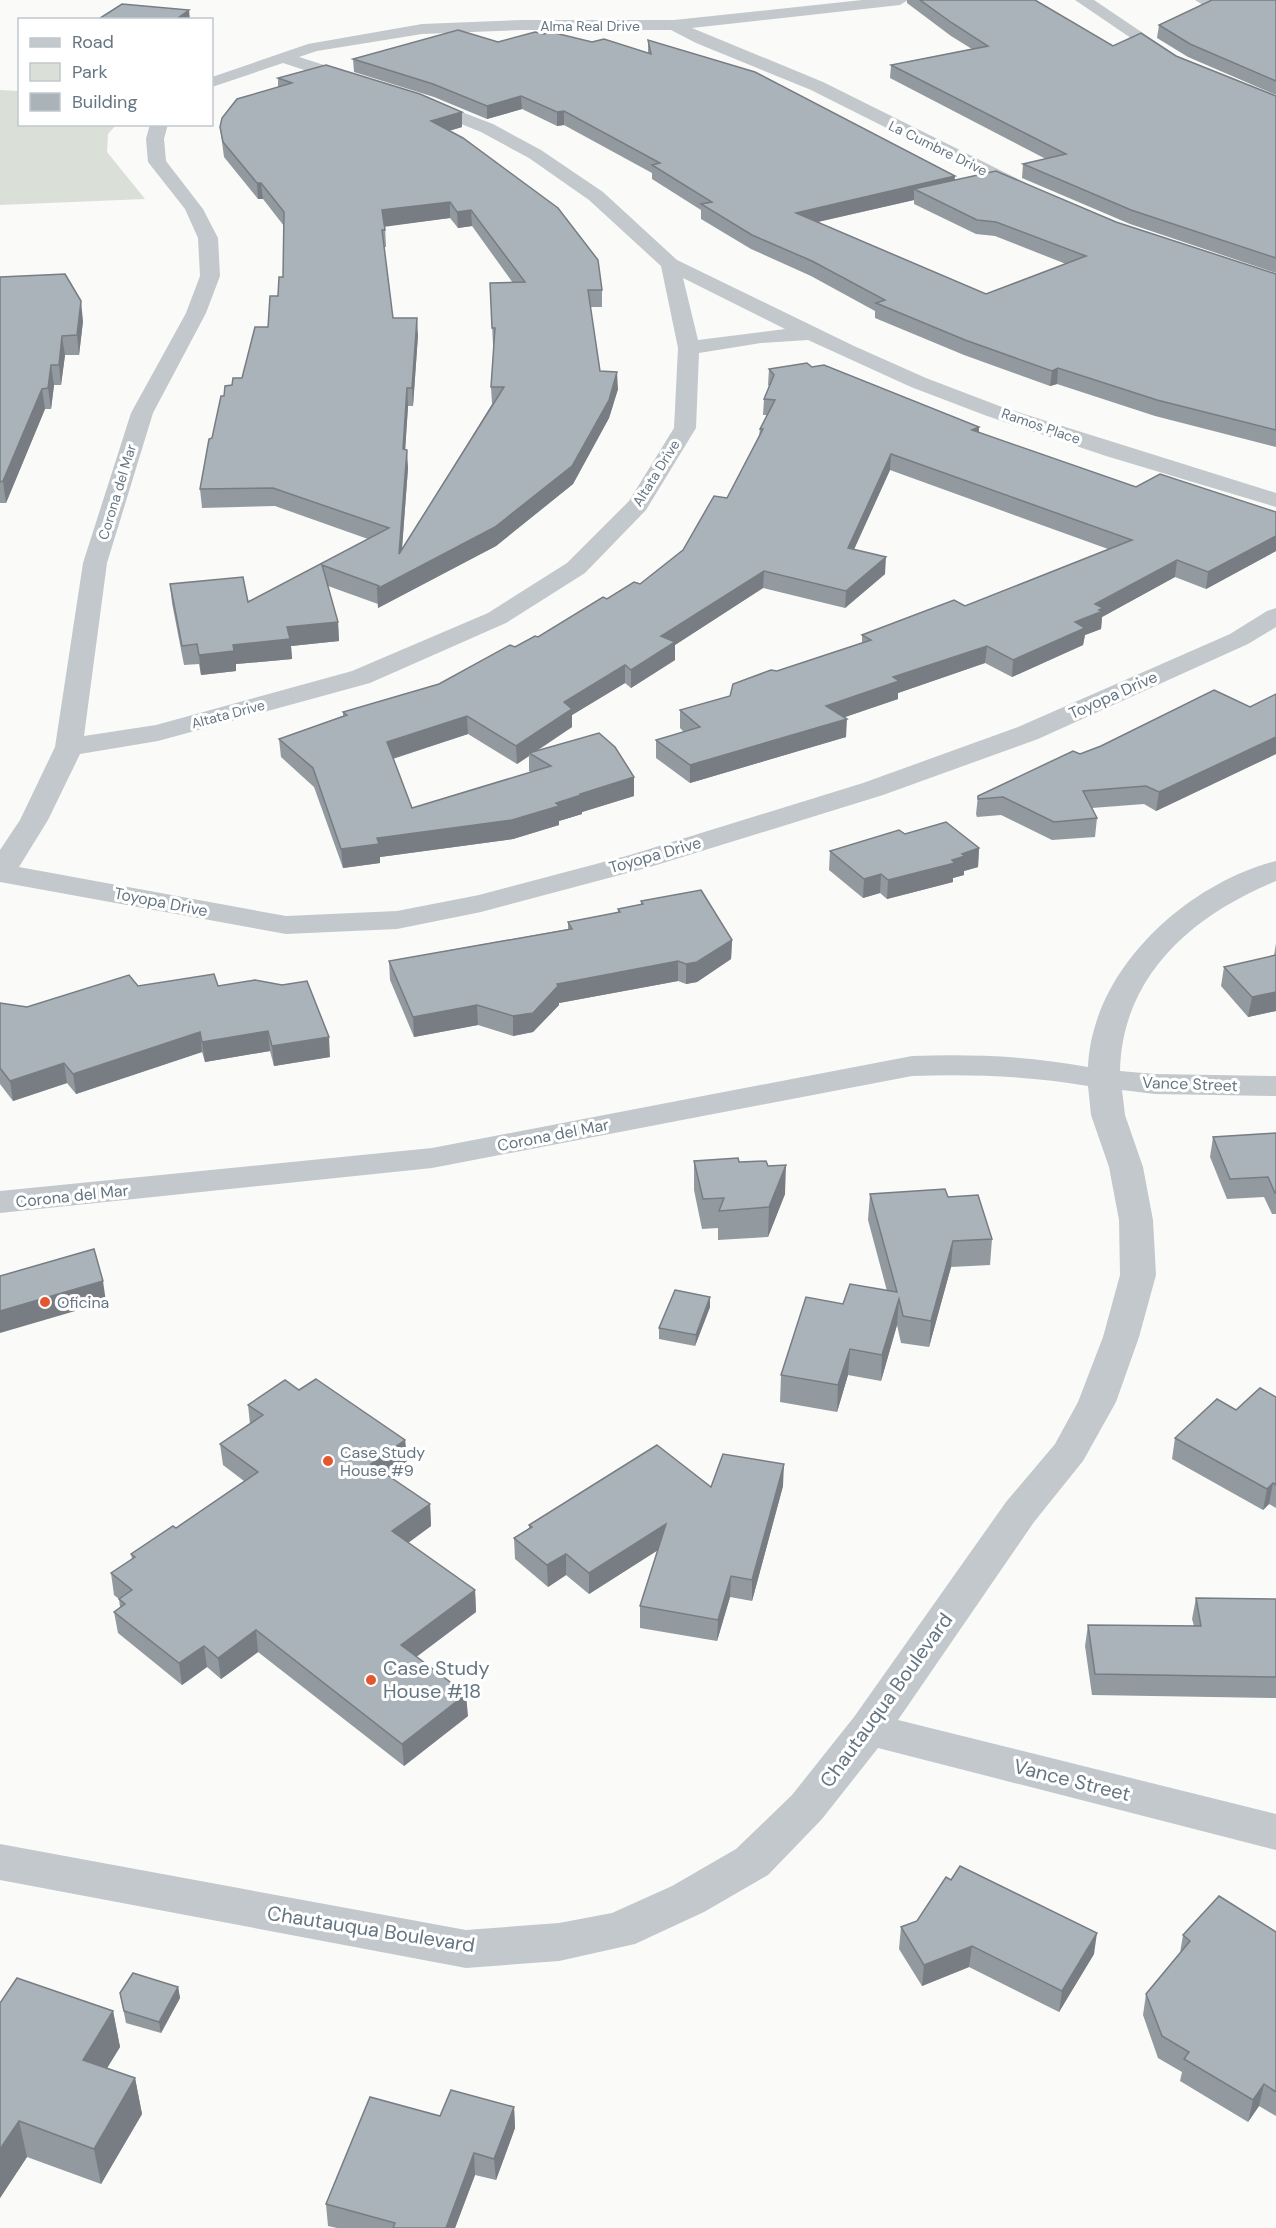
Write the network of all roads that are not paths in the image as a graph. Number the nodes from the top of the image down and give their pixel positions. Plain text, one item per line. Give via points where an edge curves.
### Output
1 (900, 0) edge
2 (1083, 0) edge
3 (1203, 0) edge
4 (1276, 4) edge
5 (674, 25) junction
6 (281, 57) junction
7 (1192, 68) edge
8 (213, 82) edge
9 (382, 89) edge
10 (404, 96) edge
11 (158, 126) edge
12 (1046, 199) edge
13 (670, 264) junction
14 (813, 334) junction
15 (689, 348) junction
16 (1276, 500) edge
17 (1276, 616) edge
18 (69, 747) junction
19 (1276, 870) edge
20 (0, 872) edge
21 (1104, 1079) junction
22 (1276, 1086) edge
23 (0, 1202) edge
24 (869, 1729) junction
25 (1276, 1832) edge
26 (0, 1862) edge

1 - 5 street, Alma Real Drive
2 - 7 street
3 - 4 street
5 - 6 street, Alma Real Drive via 422,29 343,41
5 - 12 street, La Cumbre Drive via 817,86
6 - 8 street
6 - 9 street
10 - 13 street via 487,128 535,154 596,196
11 - 18 street, Corona del Mar via 157,162 188,200 208,237 210,276 196,313 142,413 95,563
13 - 14 street, Ramos Place
13 - 15 street, Altata Drive
14 - 15 street, Ramos Place
14 - 16 street, Ramos Place via 954,396 1136,459
15 - 18 street, Altata Drive via 685,428 638,505 576,568 497,618 361,677 158,733
17 - 20 street, Toyopa Drive via 1239,639 1028,733 873,789 640,861 481,903 397,920 286,925
18 - 20 street, Corona del Mar via 34,820
19 - 21 street, Chautauqua Boulevard via 1240,885 1195,912 1157,945 1130,979 1115,1013 1105,1044
21 - 22 street, Vance Street
21 - 23 street, Corona del Mar via 1035,1067 912,1066 432,1158
21 - 24 street, Chautauqua Boulevard via 1108,1114 1126,1167 1136,1220 1138,1275 1121,1337 1096,1402 1069,1452 1020,1512
24 - 25 street, Vance Street
24 - 26 street, Chautauqua Boulevard via 807,1807 752,1862 688,1899 619,1930 559,1942 466,1949

